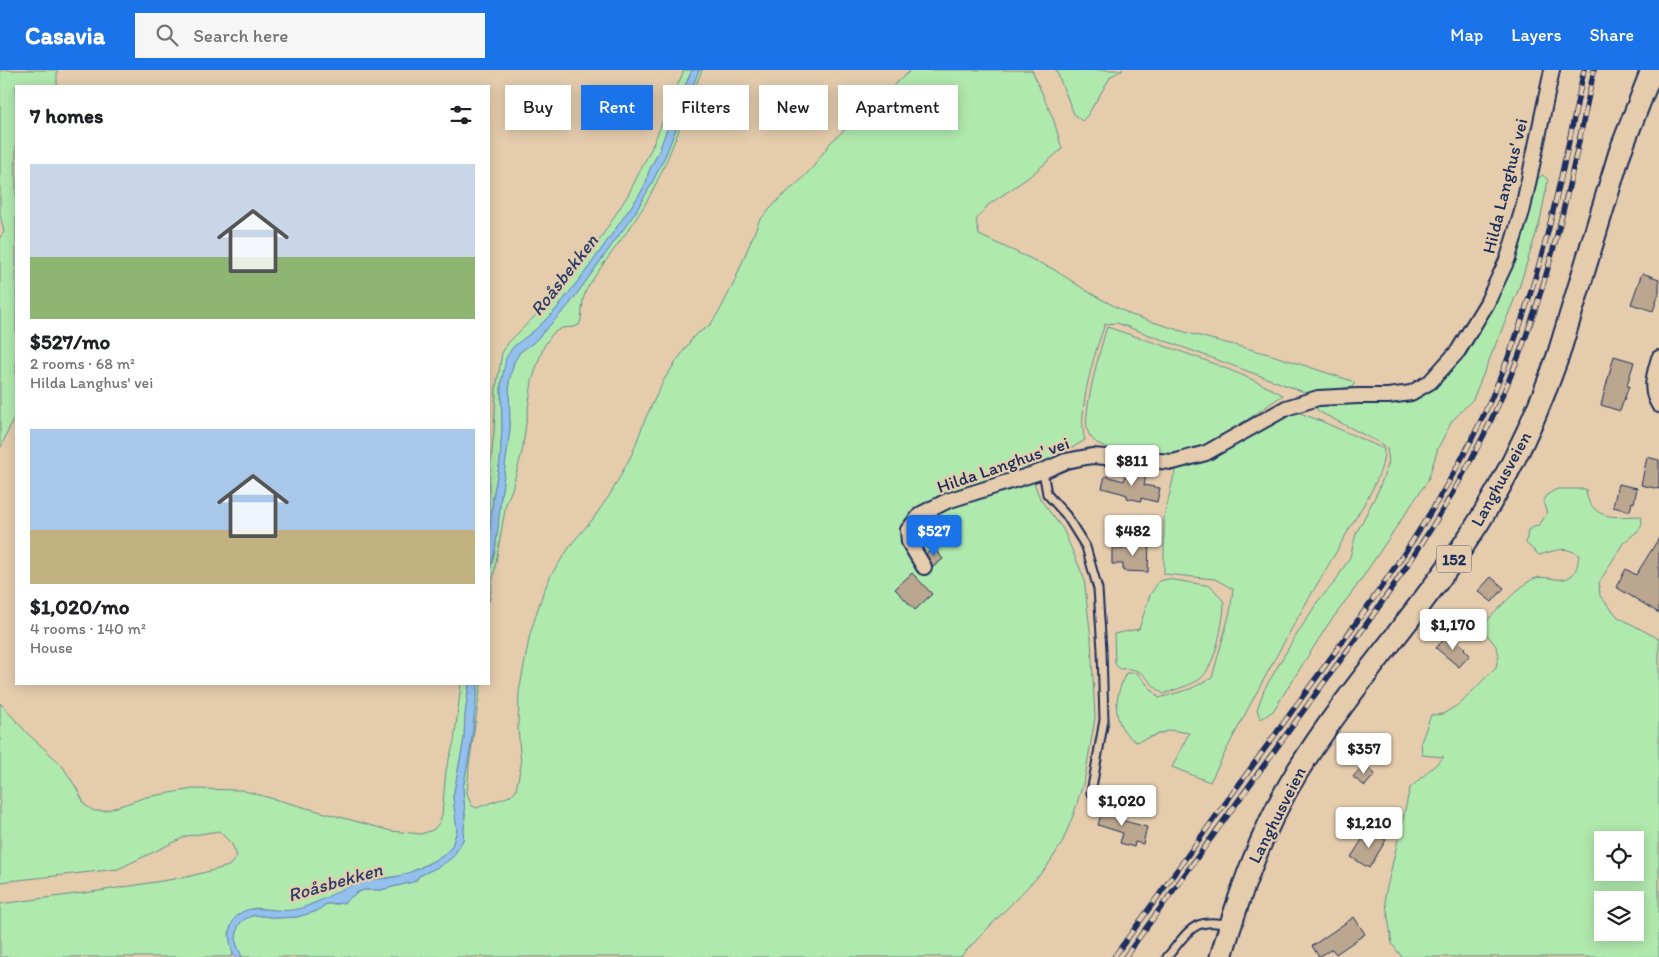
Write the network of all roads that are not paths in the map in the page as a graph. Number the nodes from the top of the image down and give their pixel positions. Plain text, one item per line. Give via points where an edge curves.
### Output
1 (1552, 70) edge
2 (1652, 70) edge
3 (1659, 358) edge
4 (1659, 405) edge
5 (1043, 471) junction
6 (924, 566) dead end
7 (1090, 793) dead end
8 (1230, 925) junction
9 (1167, 957) edge
10 (1221, 957) edge

1 - 5 street, Hilda Langhus' vei via 1523,208 1508,258 1487,303 1458,351 1430,382 1411,393 1318,398 1286,408 1206,454 1173,462 1092,456 1066,461
2 - 8 main road, Langhusveien / 152 via 1620,152 1558,356 1522,445 1462,547 1346,699 1297,772 1258,848
3 - 4 street via 1652,378 1653,394
5 - 6 street, Hilda Langhus' vei via 947,501 920,514 908,530 909,542
5 - 7 lane via 1047,494 1066,515 1086,547 1098,589 1104,720
8 - 9 lane via 1214,921 1190,928
8 - 10 main road, Langhusveien / 152

